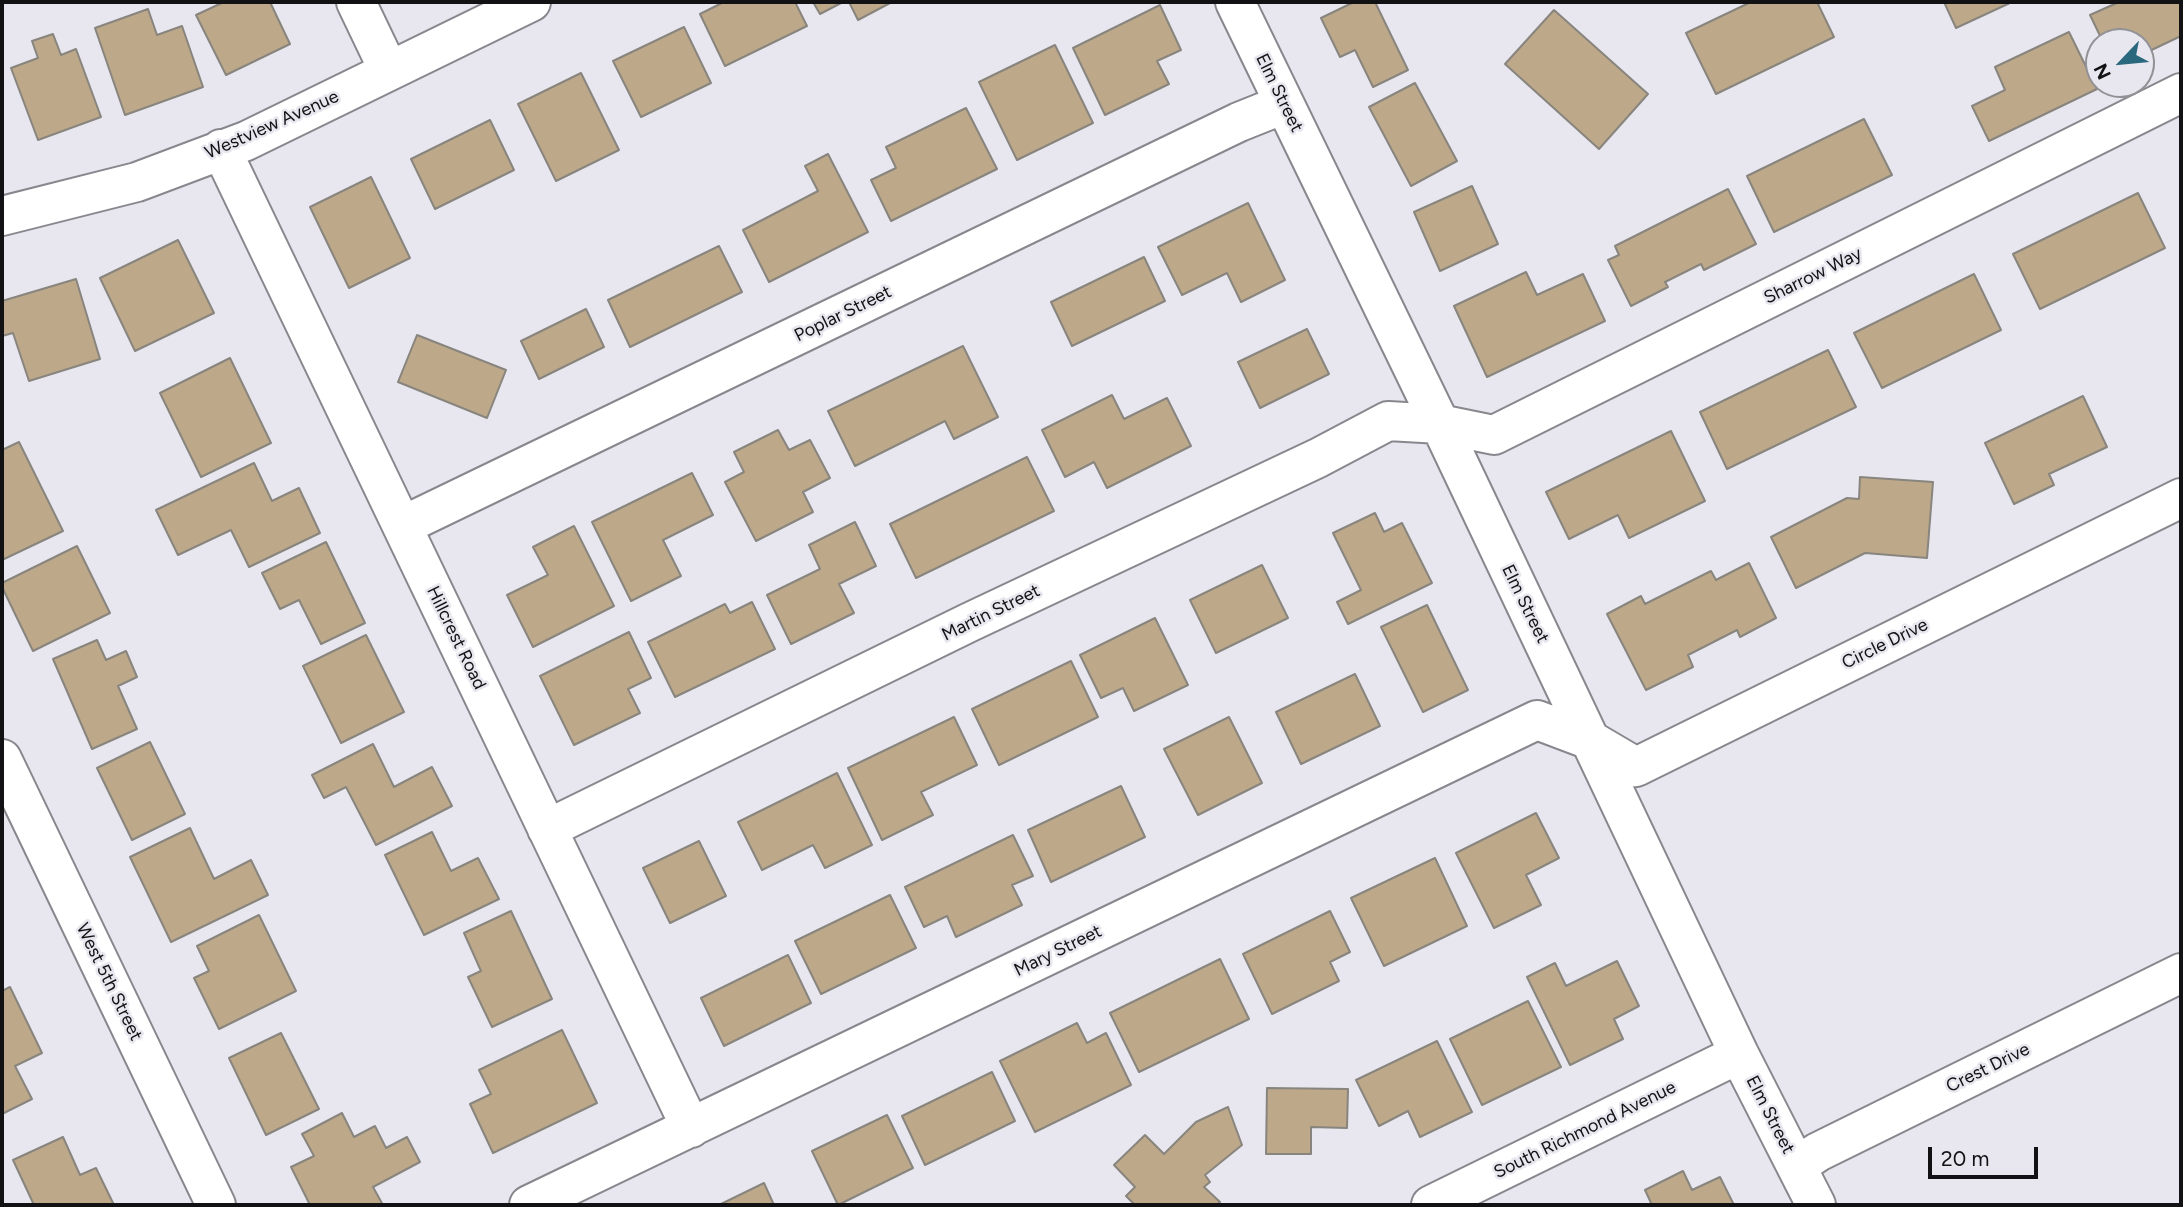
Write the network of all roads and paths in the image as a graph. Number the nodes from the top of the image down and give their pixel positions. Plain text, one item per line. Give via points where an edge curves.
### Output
1 (356, 2) edge
2 (531, 2) edge
3 (1235, 2) edge
4 (389, 71) junction
5 (2181, 93) edge
6 (1284, 104) junction
7 (221, 149) junction
8 (2, 216) edge
9 (1440, 424) junction
10 (2181, 498) edge
11 (402, 526) junction
12 (1590, 740) junction
13 (2, 758) edge
14 (547, 829) junction
15 (2181, 972) edge
16 (1739, 1054) junction
17 (691, 1128) junction
18 (1797, 1166) junction
19 (216, 1205) edge
20 (529, 1205) edge
21 (1431, 1205) edge
22 (1816, 1205) edge

1 - 4 street
2 - 4 street, Westview Avenue
3 - 6 street, Elm Street
4 - 7 street, Westview Avenue
5 - 9 street, Sharrow Way via 1494,435
6 - 9 street, Elm Street
6 - 11 street, Poplar Street
7 - 8 street, Westview Avenue via 137,183
7 - 11 street, Hillcrest Road
9 - 12 street, Elm Street
9 - 14 street, Martin Street via 1388,421
10 - 12 street, Circle Drive via 1636,767
11 - 14 street, Hillcrest Road
12 - 16 street, Elm Street
12 - 17 street, Mary Street via 1537,720
13 - 19 street, West 5th Street
14 - 17 street, Hillcrest Road
15 - 18 street, Crest Drive
16 - 18 street, Elm Street
16 - 21 street, South Richmond Avenue
17 - 20 street, Mary Street
18 - 22 street, Elm Street

